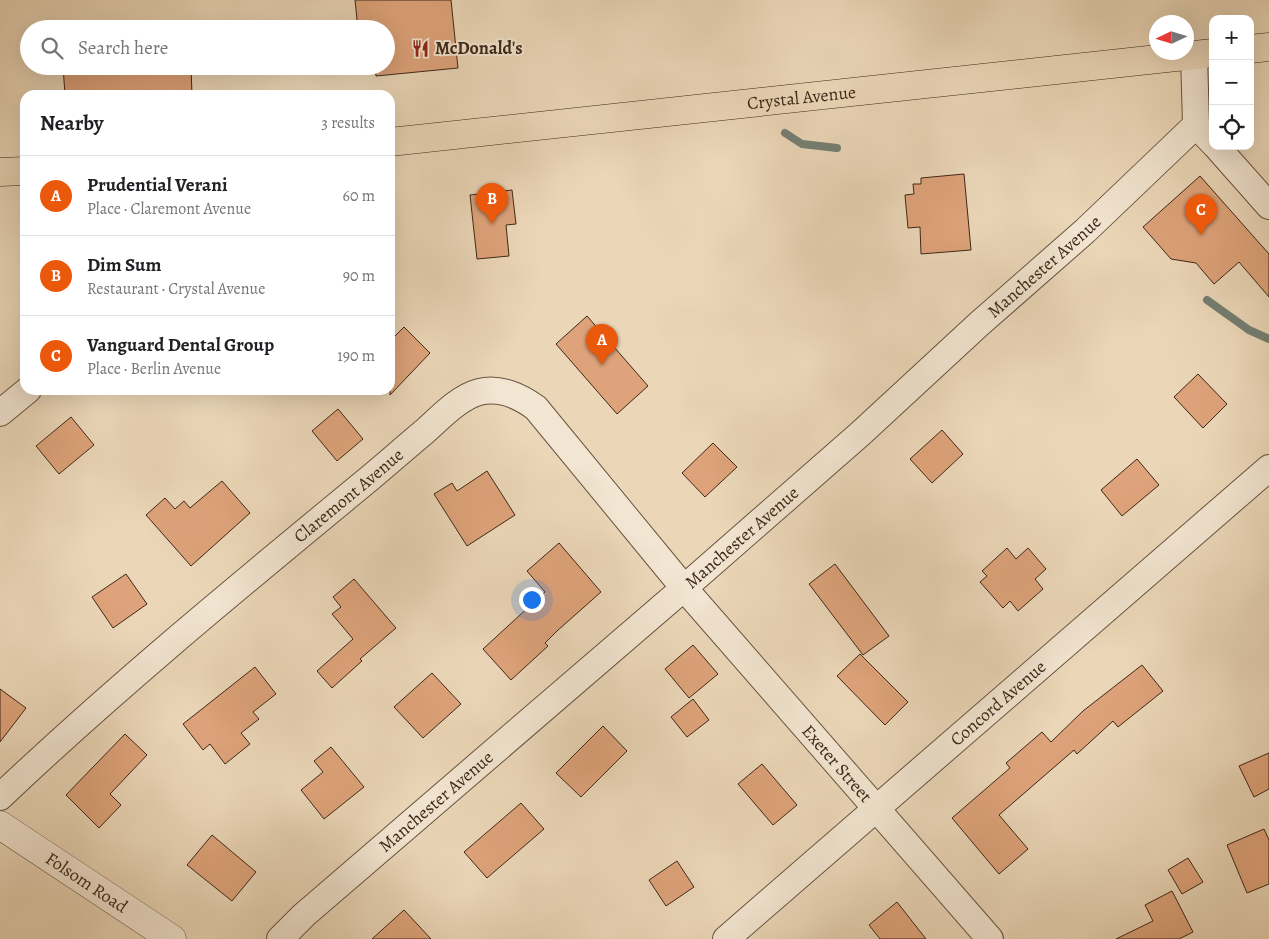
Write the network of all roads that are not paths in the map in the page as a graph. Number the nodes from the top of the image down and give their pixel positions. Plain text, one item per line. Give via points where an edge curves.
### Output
1 (1269, 47) edge
2 (1254, 49) edge
3 (1203, 54) edge
4 (1205, 134) edge
5 (395, 141) edge
6 (1220, 150) edge
7 (20, 171) edge
8 (0, 172) edge
9 (1269, 206) edge
10 (22, 395) edge
11 (0, 413) edge
12 (1269, 468) edge
13 (684, 588) junction
14 (0, 797) edge
15 (876, 808) junction
16 (0, 825) edge
17 (172, 939) edge
18 (280, 939) edge
19 (726, 939) edge
20 (990, 939) edge

1 - 2 main road
3 - 4 street
3 - 5 main road, Crystal Avenue
4 - 13 street, Manchester Avenue via 1084,231
6 - 9 street
7 - 8 main road
10 - 11 street
12 - 15 street, Concord Avenue
13 - 14 street, Claremont Avenue via 536,408 512,394 480,392 453,406 176,638
13 - 15 street, Exeter Street
13 - 18 street, Manchester Avenue
15 - 19 street, Concord Avenue
15 - 20 street, Exeter Street
16 - 17 street, Folsom Road

